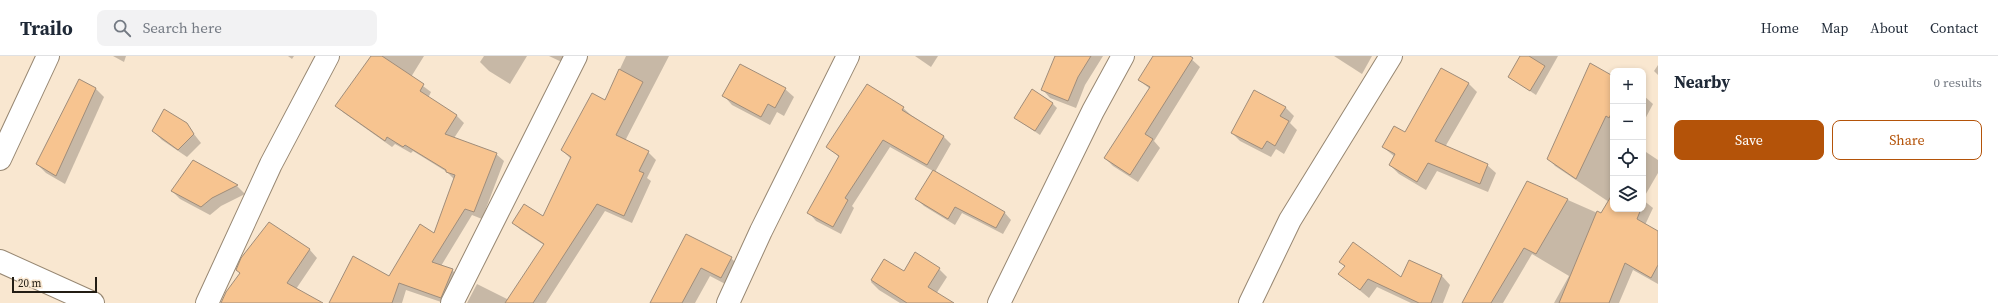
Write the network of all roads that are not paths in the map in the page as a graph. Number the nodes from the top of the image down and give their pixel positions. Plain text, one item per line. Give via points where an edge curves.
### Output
1 (48, 56) edge
2 (328, 56) edge
3 (576, 56) edge
4 (848, 56) edge
5 (1123, 56) edge
6 (1391, 56) edge
7 (0, 159) edge
8 (0, 261) edge
9 (93, 303) edge
10 (207, 303) edge
11 (452, 303) edge
12 (728, 303) edge
13 (999, 303) edge
14 (1250, 303) edge

1 - 7 street
2 - 10 street via 271,164
3 - 11 street
4 - 12 street
5 - 13 street via 1093,111
6 - 14 street via 1290,220
8 - 9 street

